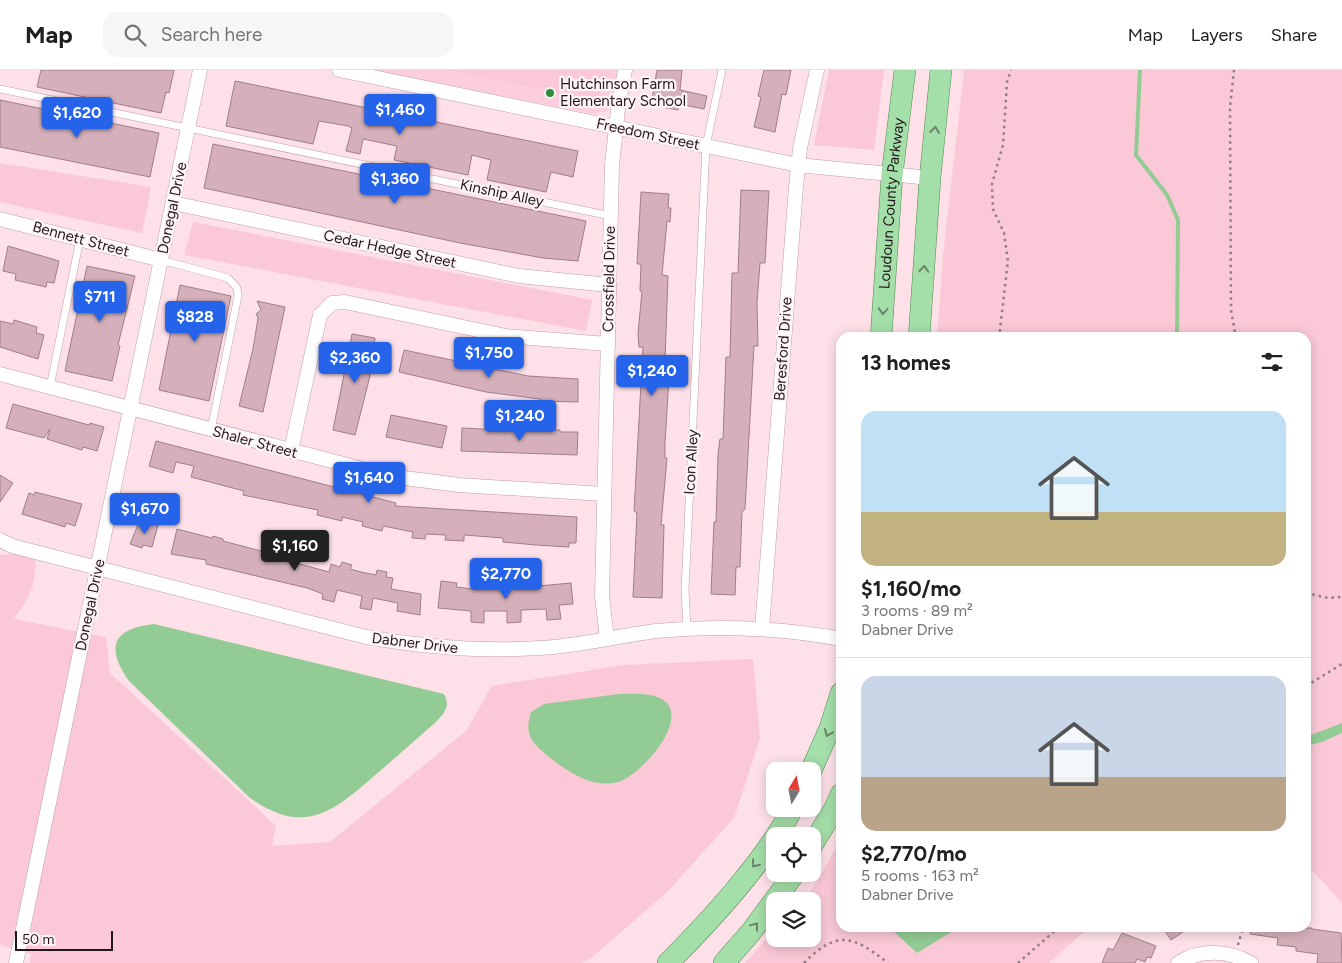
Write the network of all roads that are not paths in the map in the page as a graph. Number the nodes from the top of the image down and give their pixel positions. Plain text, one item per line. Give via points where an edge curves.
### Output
1 (200, 70) edge
2 (339, 70) edge
3 (626, 70) edge
4 (722, 70) edge
5 (817, 70) edge
6 (905, 70) edge
7 (941, 70) edge
8 (0, 89) edge
9 (615, 127) junction
10 (188, 128) junction
11 (706, 146) junction
12 (798, 165) junction
13 (892, 175) junction
14 (930, 178) junction
15 (173, 203) junction
16 (611, 216) junction
17 (0, 219) edge
18 (80, 239) junction
19 (161, 260) junction
20 (609, 285) junction
21 (881, 332) edge
22 (918, 332) edge
23 (608, 344) junction
24 (0, 374) edge
25 (50, 387) junction
26 (131, 408) junction
27 (211, 430) junction
28 (291, 451) junction
29 (604, 494) junction
30 (0, 540) edge
31 (98, 568) junction
32 (687, 629) junction
33 (762, 629) junction
34 (836, 638) edge
35 (607, 639) junction
36 (836, 709) edge
37 (815, 762) edge
38 (836, 806) edge
39 (786, 818) edge
40 (821, 830) edge
41 (788, 882) edge
42 (16, 963) edge
43 (668, 963) edge
44 (724, 963) edge
45 (1178, 963) edge
46 (1251, 963) edge

1 - 10 street, Donegal Drive
2 - 9 street, Freedom Street
3 - 9 street, Crossfield Drive
4 - 11 lane, Icon Alley
5 - 12 street, Beresford Drive
6 - 13 main road, Loudoun County Parkway
14 -> 7 main road
8 - 10 lane, Kinship Alley
9 - 11 street, Freedom Street
9 - 16 street, Crossfield Drive
10 - 15 street, Donegal Drive
10 - 16 lane, Kinship Alley
11 - 12 street, Freedom Street
11 - 32 lane, Icon Alley via 686,580
12 - 13 street, Freedom Street
12 - 33 street, Beresford Drive
13 - 14 street, Freedom Street
13 -> 21 main road, Loudoun County Parkway
22 -> 14 main road
15 - 19 street, Donegal Drive
15 - 20 street, Cedar Hedge Street via 519,276
16 - 20 street, Crossfield Drive
17 - 18 street, Bennett Street
18 - 19 street, Bennett Street
18 - 25 lane
19 - 26 street, Donegal Drive
19 - 27 lane via 228,278 237,288
20 - 23 street, Crossfield Drive
23 - 28 street via 506,336 344,302 332,303 320,315
23 - 29 street, Crossfield Drive
24 - 25 street, Shaler Street
25 - 26 street, Shaler Street
26 - 27 street, Shaler Street
26 - 31 street, Donegal Drive
27 - 28 street, Shaler Street
28 - 29 street, Shaler Street via 389,476 427,482
29 - 35 street, Crossfield Drive via 602,596
30 - 31 street, Dabner Drive
31 - 35 street, Dabner Drive via 366,637 414,645 499,650
31 - 42 street, Donegal Drive
32 - 33 street, Dabner Drive
32 - 35 street, Dabner Drive
33 - 34 street, Dabner Drive
36 -> 37 main road
38 - 40 main road
39 -> 43 main road via 730,896
44 -> 41 main road
45 - 46 street via 1212,952

